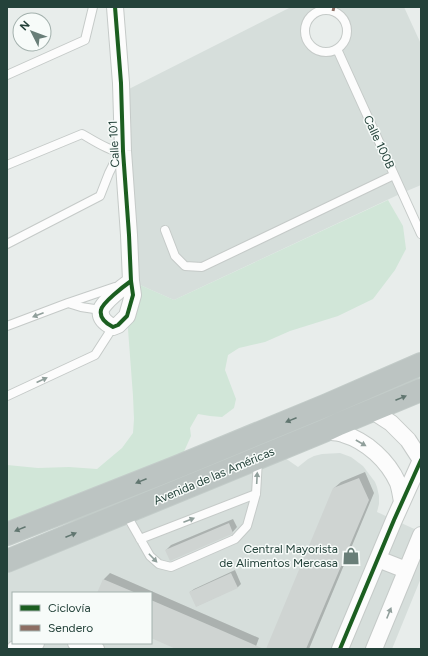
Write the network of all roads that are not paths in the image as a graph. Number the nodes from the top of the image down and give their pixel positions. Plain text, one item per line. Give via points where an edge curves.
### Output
1 (93, 7) edge
2 (115, 7) edge
3 (337, 49) junction
4 (7, 75) edge
5 (121, 152) junction
6 (7, 165) edge
7 (394, 175) junction
8 (165, 230) dead end
9 (421, 234) edge
10 (7, 244) edge
11 (131, 281) junction
12 (115, 287) dead end
13 (68, 303) junction
14 (101, 310) junction
15 (7, 326) edge
16 (113, 327) junction
17 (421, 364) edge
18 (421, 390) edge
19 (7, 396) edge
20 (327, 406) junction
21 (371, 410) junction
22 (324, 431) junction
23 (258, 458) junction
24 (421, 460) edge
25 (256, 494) junction
26 (402, 502) junction
27 (125, 513) junction
28 (7, 534) edge
29 (421, 535) edge
30 (140, 539) junction
31 (378, 559) junction
32 (7, 562) edge
33 (406, 570) junction
34 (80, 644) edge
35 (96, 649) edge
36 (340, 649) edge
37 (374, 649) edge

1 - 4 lane via 85,40
2 - 5 street, Calle 101 via 121,83
3 - 3 lane via 346,38 346,24 341,16 333,11 316,12 308,18 304,28 310,46 328,53
3 - 7 lane, Calle 100B
5 - 6 lane via 103,146 82,134
5 - 10 lane via 100,196
5 - 11 street, Calle 101
7 - 8 lane via 202,267 185,266 175,256
7 - 9 lane, Calle 100B
11 - 14 street via 105,303
11 - 16 street, Calle 101 via 133,295 127,316
12 - 13 lane
13 - 14 lane
13 -> 15 lane
14 - 16 street via 106,324
19 -> 16 lane via 95,355
17 - 20 highway, Avenida de las Américas
21 -> 18 highway, Avenida de las Américas
20 - 21 highway via 357,405
20 -> 28 highway, Avenida de las Américas
21 - 22 highway, Avenida de las Américas
21 - 24 street via 391,423 408,440
22 - 23 highway, Avenida de las Américas
22 -> 26 street via 343,434 361,442 376,453 398,484
25 -> 23 lane
23 - 27 highway, Avenida de las Américas
24 - 26 street
30 -> 25 lane
30 -> 25 lane via 150,556 159,564 171,567 235,539 247,526
26 - 31 street
27 - 30 lane
32 -> 27 highway, Avenida de las Américas
29 - 33 street
31 - 33 street
31 - 36 street
37 -> 33 street
34 - 35 street

